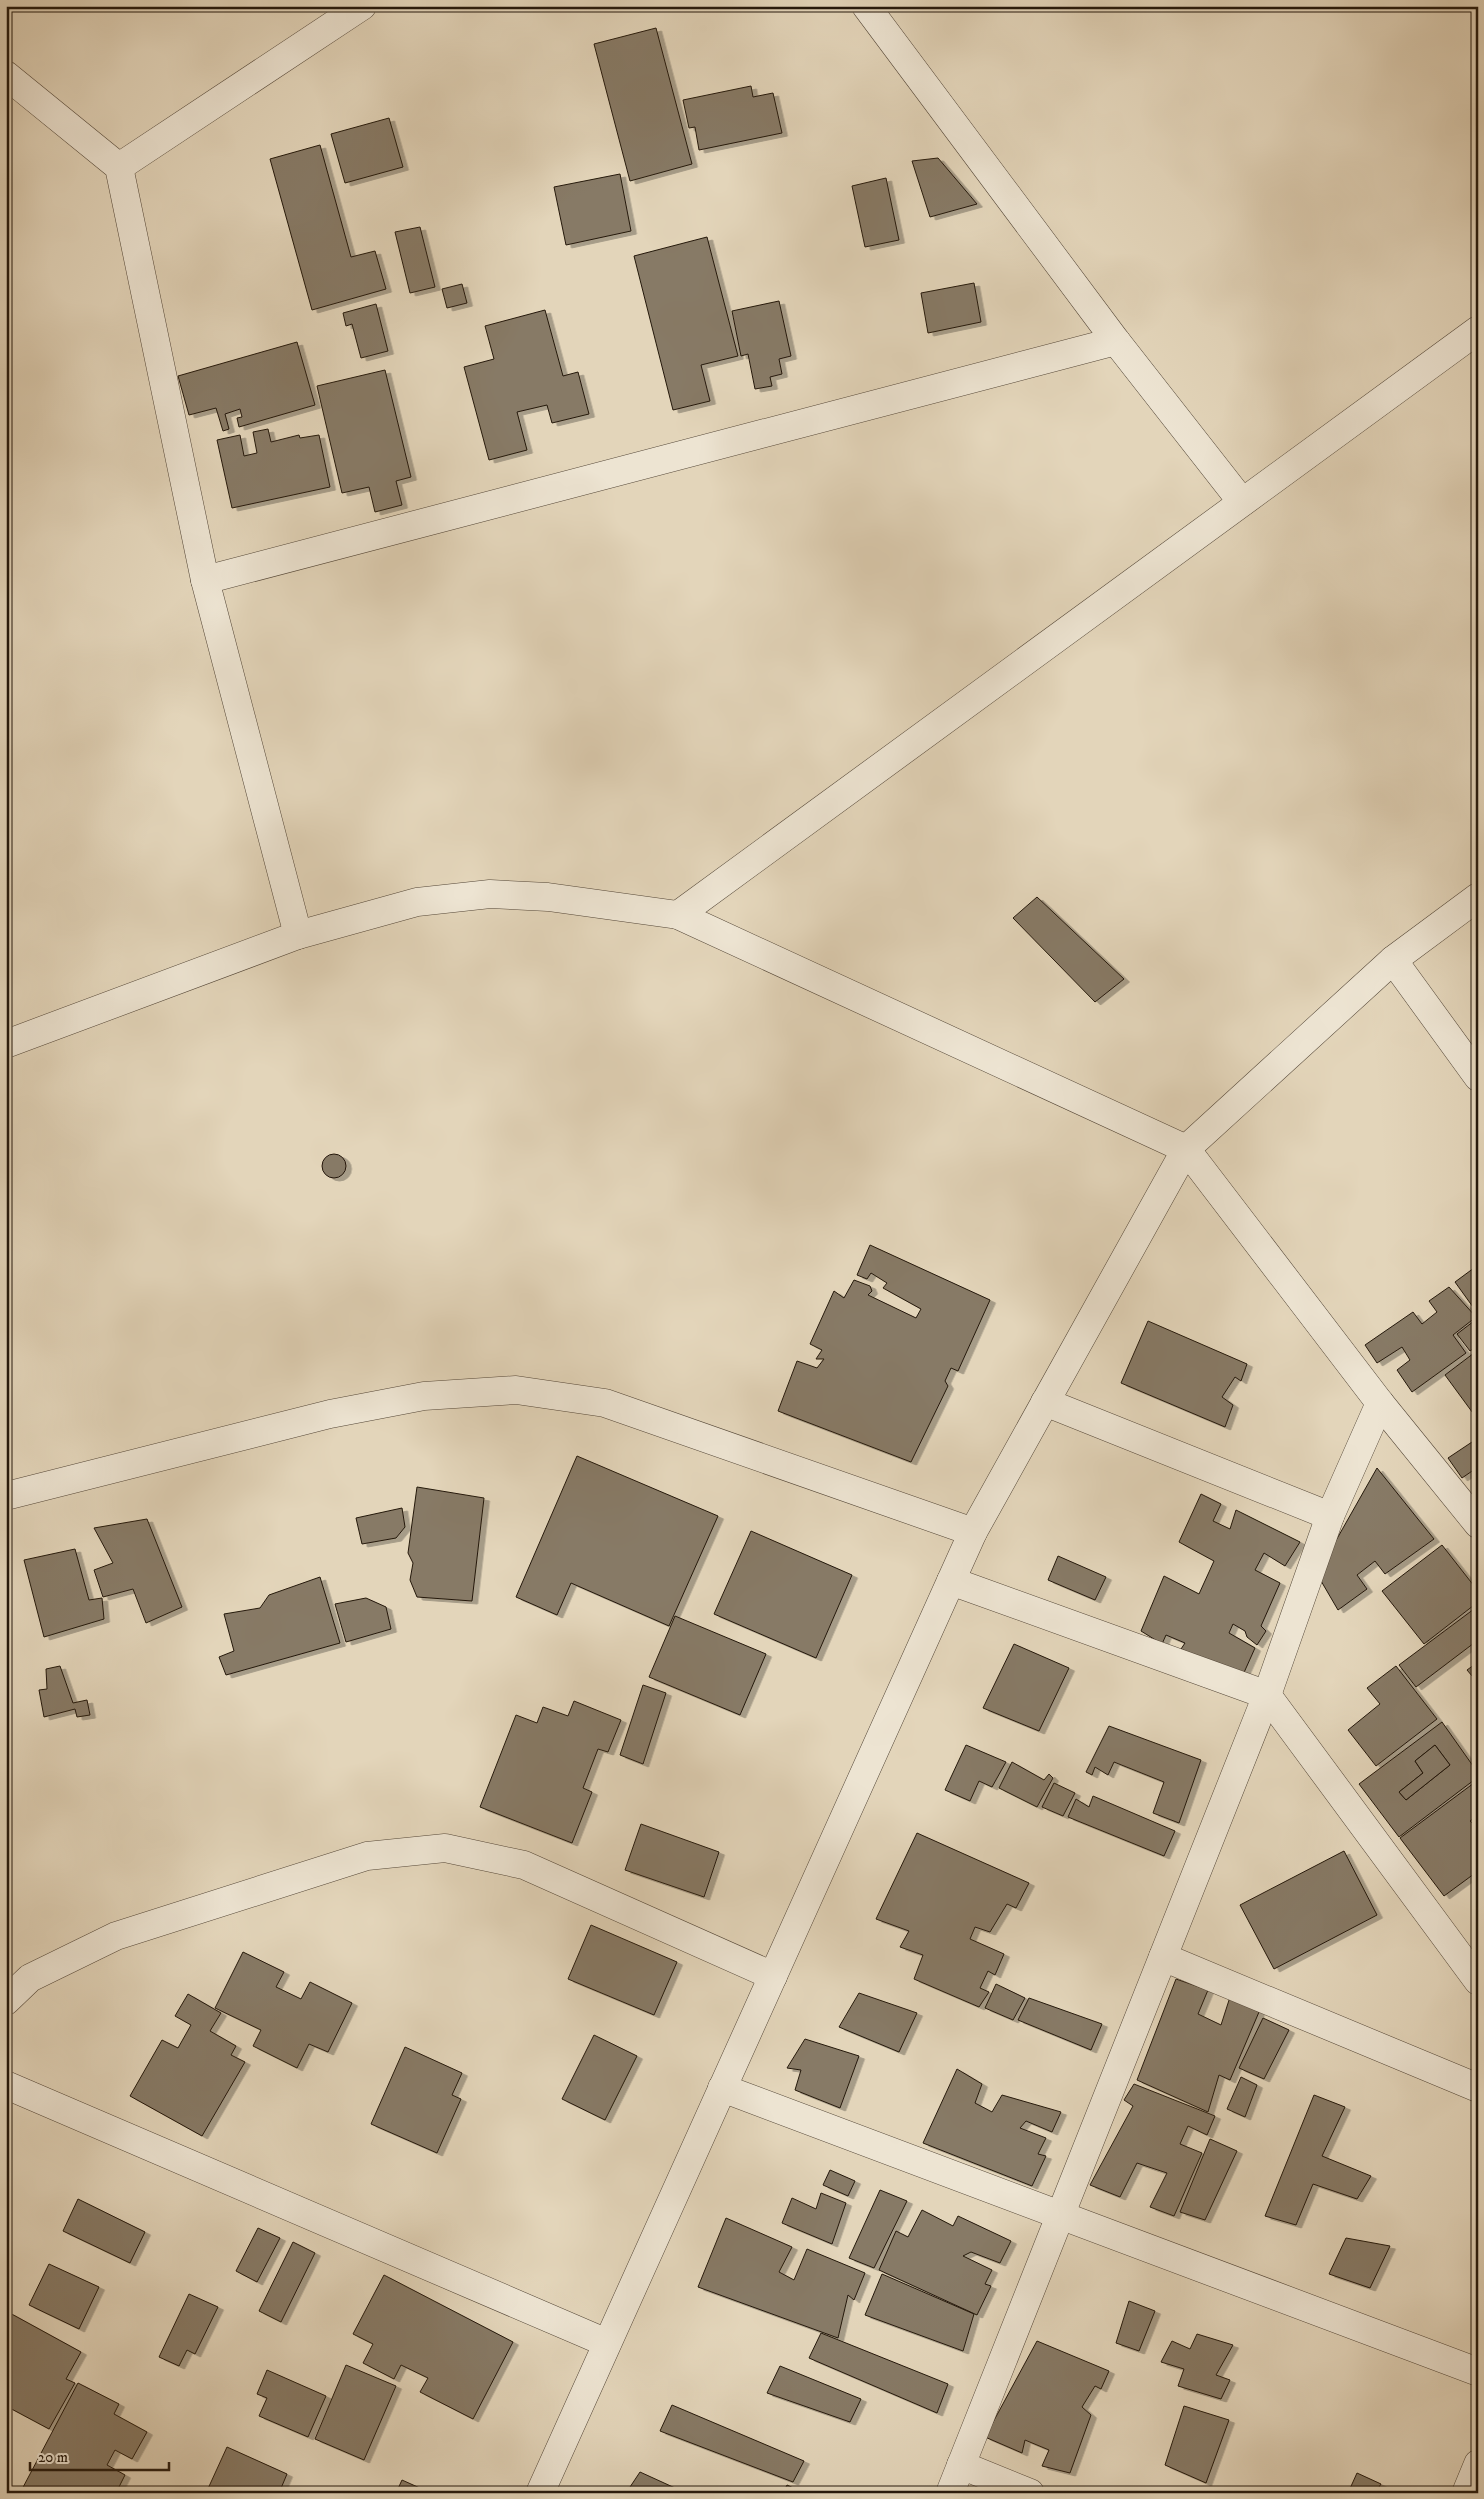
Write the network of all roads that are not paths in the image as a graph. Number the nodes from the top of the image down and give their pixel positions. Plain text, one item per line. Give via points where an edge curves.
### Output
1 (362, 6) edge
2 (866, 6) edge
3 (6, 75) edge
4 (119, 167) junction
5 (1478, 330) edge
6 (1116, 341) junction
7 (1242, 502) junction
8 (205, 580) junction
9 (1478, 897) edge
10 (678, 915) junction
11 (298, 935) junction
12 (1393, 960) junction
13 (6, 1044) edge
14 (1478, 1077) edge
15 (1186, 1148) junction
16 (1045, 1402) junction
17 (1380, 1404) junction
18 (6, 1496) edge
19 (1330, 1516) junction
20 (1478, 1524) edge
21 (973, 1532) junction
22 (951, 1581) junction
23 (1266, 1695) junction
24 (1163, 1957) junction
25 (773, 1976) junction
26 (1478, 1982) edge
27 (6, 2002) edge
28 (6, 2085) edge
29 (722, 2088) junction
30 (1478, 2088) edge
31 (1060, 2215) junction
32 (608, 2343) junction
33 (1478, 2372) edge
34 (1478, 2464) edge
35 (961, 2465) junction
36 (540, 2493) edge
37 (950, 2493) edge
38 (1030, 2493) edge
39 (1466, 2493) edge

1 - 4 street
2 - 6 street
3 - 4 street
4 - 8 street
5 - 7 street
6 - 7 street
6 - 8 street
7 - 10 street
8 - 11 street
9 - 12 street
10 - 11 street via 548,897 490,894 417,902
10 - 15 street
11 - 13 street
12 - 14 street
12 - 15 street
15 - 16 street
15 - 17 street
16 - 19 street
16 - 21 street
17 - 19 street
17 - 20 street
18 - 21 street via 330,1414 424,1396 516,1390 605,1403
19 - 23 street
21 - 22 street
22 - 23 street
22 - 25 street
23 - 24 street
23 - 26 street
24 - 30 street
24 - 31 street
25 - 27 street via 524,1865 445,1848 367,1856 116,1936 30,1978
25 - 29 street
28 - 32 street
29 - 31 street
29 - 32 street
31 - 33 street
31 - 35 street
32 - 36 street
34 - 39 street
35 - 37 street
35 - 38 street

